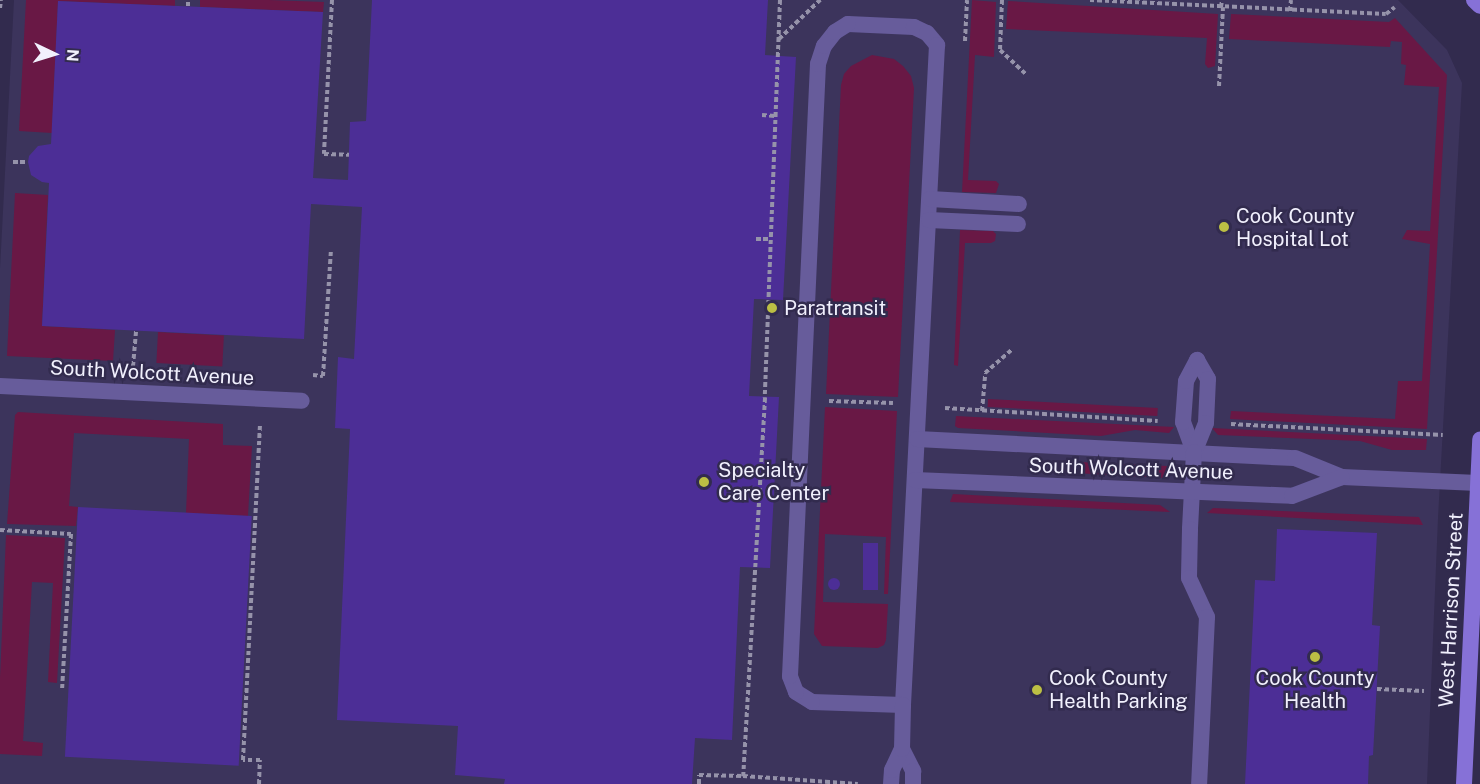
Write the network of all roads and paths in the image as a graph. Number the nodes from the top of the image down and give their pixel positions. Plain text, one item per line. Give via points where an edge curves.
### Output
1 (1, 0) edge
2 (188, 0) edge
3 (332, 0) edge
4 (780, 0) edge
5 (820, 0) edge
6 (1002, 0) edge
7 (1090, 0) edge
8 (1221, 0) edge
9 (1291, 0) edge
10 (1474, 0) edge
11 (188, 6) dead end
12 (1480, 6) edge
13 (1222, 7) junction
14 (1395, 7) dead end
15 (0, 8) edge
16 (1290, 11) junction
17 (778, 40) junction
18 (1026, 74) dead end
19 (1219, 86) dead end
20 (762, 115) dead end
21 (775, 116) junction
22 (349, 155) dead end
23 (13, 162) dead end
24 (28, 162) dead end
25 (930, 199) junction
26 (1019, 204) dead end
27 (929, 220) junction
28 (1018, 224) dead end
29 (756, 239) dead end
30 (770, 240) junction
31 (331, 250) dead end
32 (136, 331) dead end
33 (1011, 350) dead end
34 (122, 366) dead end
35 (133, 367) junction
36 (145, 367) dead end
37 (311, 375) dead end
38 (0, 386) edge
39 (302, 401) dead end
40 (824, 401) dead end
41 (897, 404) dead end
42 (982, 411) dead end
43 (260, 420) dead end
44 (917, 439) junction
45 (1480, 439) edge
46 (1194, 452) junction
47 (1342, 477) junction
48 (915, 480) junction
49 (1478, 483) junction
50 (1192, 492) junction
51 (0, 530) edge
52 (62, 689) dead end
53 (1377, 689) dead end
54 (1424, 691) dead end
55 (903, 705) junction
56 (902, 749) junction
57 (743, 776) junction
58 (259, 784) edge
59 (699, 784) edge
60 (858, 784) edge
61 (891, 784) edge
62 (913, 784) edge
63 (1199, 784) edge
64 (1464, 784) edge

1 - 15 path
2 - 11 path
3 - 22 path via 324,154
4 - 17 path
5 - 17 path
6 - 18 path via 1000,50
7 - 13 path
8 - 13 path
9 - 16 path
10 - 12 main road
13 - 16 path
13 - 19 path
14 - 16 path via 1386,14
17 - 21 path
20 - 21 path
21 - 30 path
23 - 24 path
25 - 26 lane
25 - 27 lane
25 - 55 lane via 937,45 927,33 914,27 848,24 824,46 818,64 790,676 796,692 812,702
27 - 28 lane
27 - 44 lane
29 - 30 path
30 - 57 path
31 - 37 path via 323,375
32 - 35 path
33 - 42 path via 985,373
34 - 35 path
35 - 36 path
38 - 39 lane, South Wolcott Avenue
40 - 41 path
43 - 58 path via 243,760 260,760
44 - 46 lane, South Wolcott Avenue
44 - 48 lane
45 - 49 main road, West Harrison Street
46 - 47 lane, South Wolcott Avenue via 1295,458
46 - 50 lane
47 - 49 lane, South Wolcott Avenue
47 - 50 lane, South Wolcott Avenue via 1292,496
48 - 50 lane, South Wolcott Avenue
48 - 55 lane
49 - 64 main road, West Harrison Street
50 - 63 lane via 1190,578 1207,618
51 - 52 path via 70,534
53 - 54 path
55 - 56 lane
56 - 61 lane via 891,770
56 - 62 lane via 914,771
57 - 59 path via 699,775
57 - 60 path

